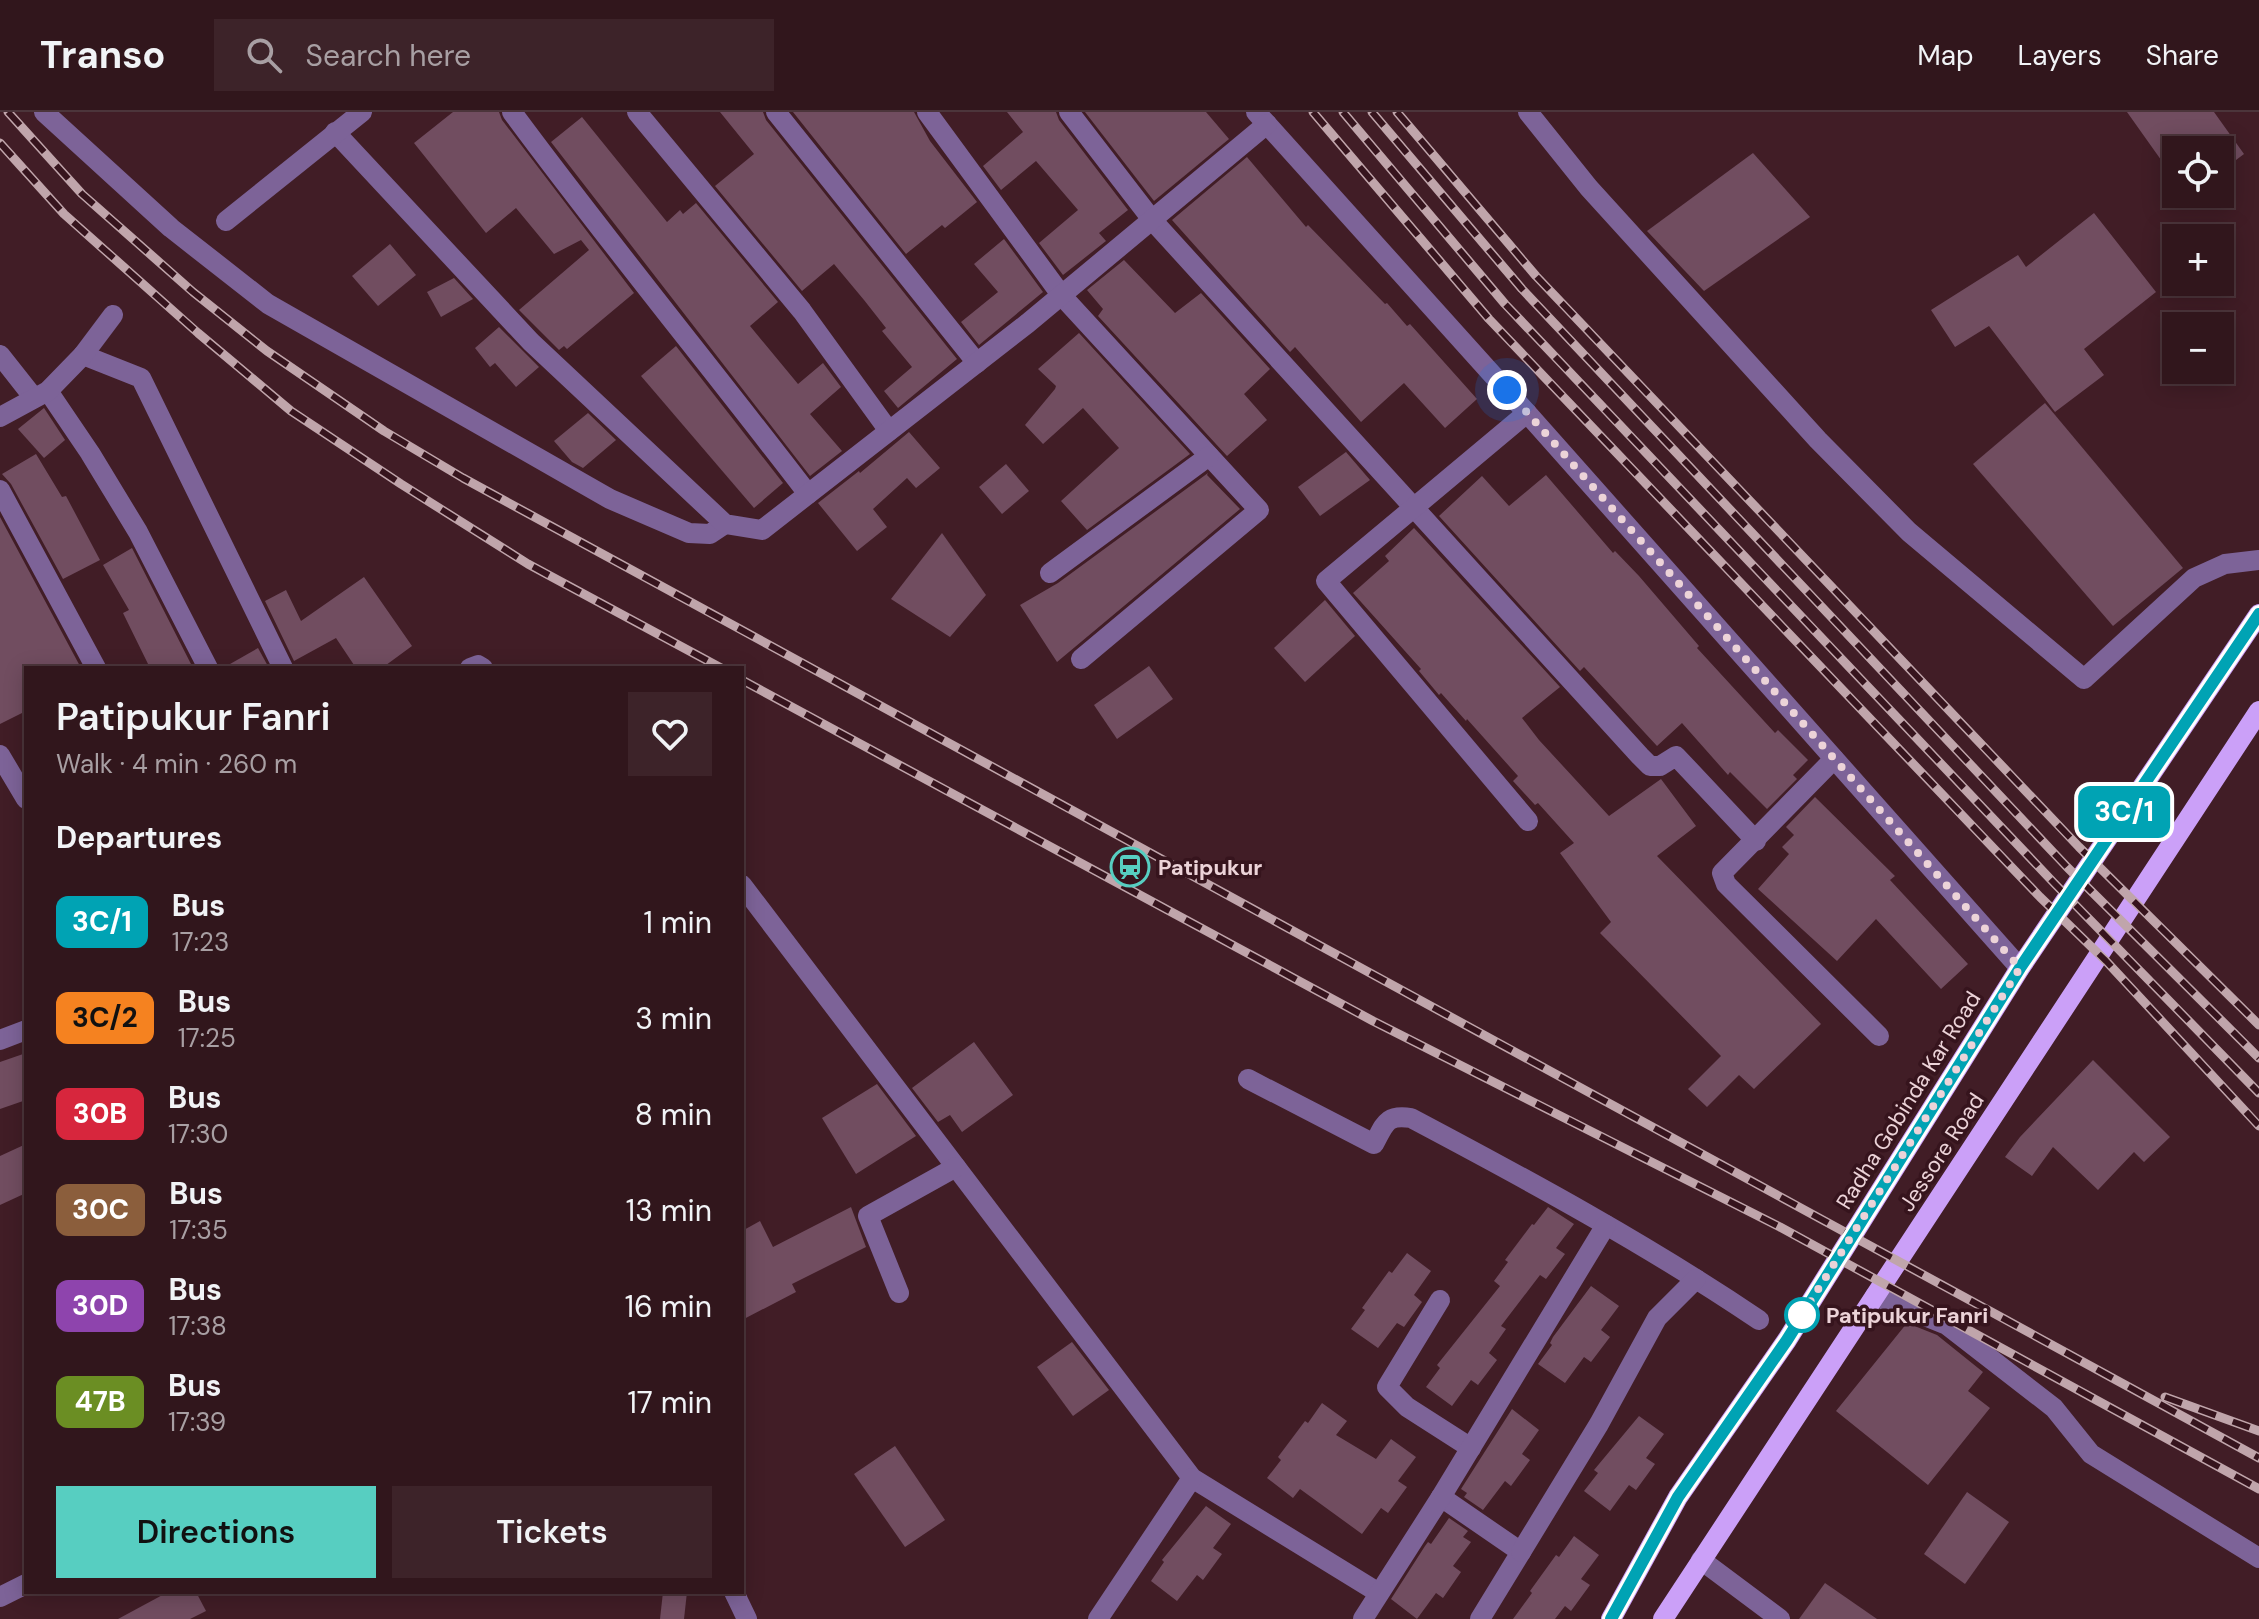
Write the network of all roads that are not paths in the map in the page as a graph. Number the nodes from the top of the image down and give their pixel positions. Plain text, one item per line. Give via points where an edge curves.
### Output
1 (44, 112) edge
2 (362, 112) edge
3 (512, 112) edge
4 (637, 112) edge
5 (776, 112) edge
6 (927, 112) edge
7 (1069, 112) edge
8 (1528, 112) edge
9 (1262, 118) edge
10 (335, 132) junction
11 (226, 221) dead end
12 (1153, 221) junction
13 (1062, 296) junction
14 (113, 315) dead end
15 (0, 355) edge
16 (83, 355) junction
17 (977, 363) junction
18 (41, 394) junction
19 (1527, 413) junction
20 (0, 417) edge
21 (889, 431) junction
22 (1209, 456) junction
23 (0, 490) edge
24 (808, 494) junction
25 (1414, 508) junction
26 (725, 524) junction
27 (2259, 560) edge
28 (1050, 573) dead end
29 (2259, 614) edge
30 (1081, 659) dead end
31 (95, 666) edge
32 (207, 666) edge
33 (282, 666) edge
34 (2259, 711) edge
35 (0, 755) edge
36 (1834, 759) junction
37 (24, 796) edge
38 (1528, 821) dead end
39 (1756, 841) junction
40 (744, 888) edge
41 (2020, 968) junction
42 (24, 1031) edge
43 (1879, 1036) dead end
44 (0, 1040) edge
45 (1248, 1079) dead end
46 (956, 1167) junction
47 (1606, 1225) junction
48 (1696, 1279) junction
49 (899, 1293) dead end
50 (1875, 1296) junction
51 (1440, 1300) dead end
52 (1759, 1320) dead end
53 (1471, 1448) junction
54 (1192, 1478) junction
55 (1441, 1497) junction
56 (1521, 1552) junction
57 (2259, 1558) edge
58 (1701, 1560) junction
59 (24, 1585) edge
60 (1379, 1593) junction
61 (735, 1594) edge
62 (0, 1597) edge
63 (1487, 1617) edge
64 (747, 1619) edge
65 (1098, 1619) edge
66 (1363, 1619) edge
67 (1611, 1619) edge
68 (1663, 1619) edge
69 (1780, 1619) edge

1 - 26 street via 171,228 268,304 610,499 689,533 710,534
2 - 10 street
3 - 24 street
4 - 21 street via 802,311
5 - 17 street
6 - 13 street
7 - 12 street
8 - 27 street via 1589,188 1818,440 1909,532 2084,679 2194,578 2225,564
9 - 12 street
9 - 19 street
10 - 11 street
10 - 26 street via 531,342
12 - 13 street
12 - 25 street
13 - 17 street
13 - 22 street
14 - 16 street
15 - 18 street
16 - 18 street
16 - 33 street via 141,378
17 - 21 street
18 - 20 street
18 - 32 street via 90,453 138,532
19 - 25 street
19 - 36 street
21 - 24 street
22 - 28 street
22 - 30 street via 1259,510
23 - 31 street
24 - 26 street via 762,530
25 - 38 street via 1326,581
25 - 39 street via 1650,766 1676,756
29 - 41 main road, Radha Gobinda Kar Road
34 - 50 main road, Jessore Road
35 - 37 street
36 - 39 street
36 - 41 street
39 - 43 street via 1722,873 1726,884
40 - 46 street
41 - 67 main road, Radha Gobinda Kar Road via 1787,1340 1678,1497
42 - 44 street
45 - 47 street via 1374,1144 1388,1119 1411,1118
46 - 49 street via 868,1216
46 - 54 street
47 - 48 street
47 - 53 street
48 - 52 street
48 - 56 street via 1657,1318
50 - 57 street via 1947,1325 2054,1408 2091,1454
50 - 58 main road, Jessore Road
51 - 53 street via 1387,1387 1407,1407
53 - 55 street
54 - 60 street
54 - 65 street
55 - 56 street
55 - 60 street
56 - 63 street
58 - 68 main road, Jessore Road
58 - 69 street
59 - 62 street
60 - 66 street
61 - 64 street

